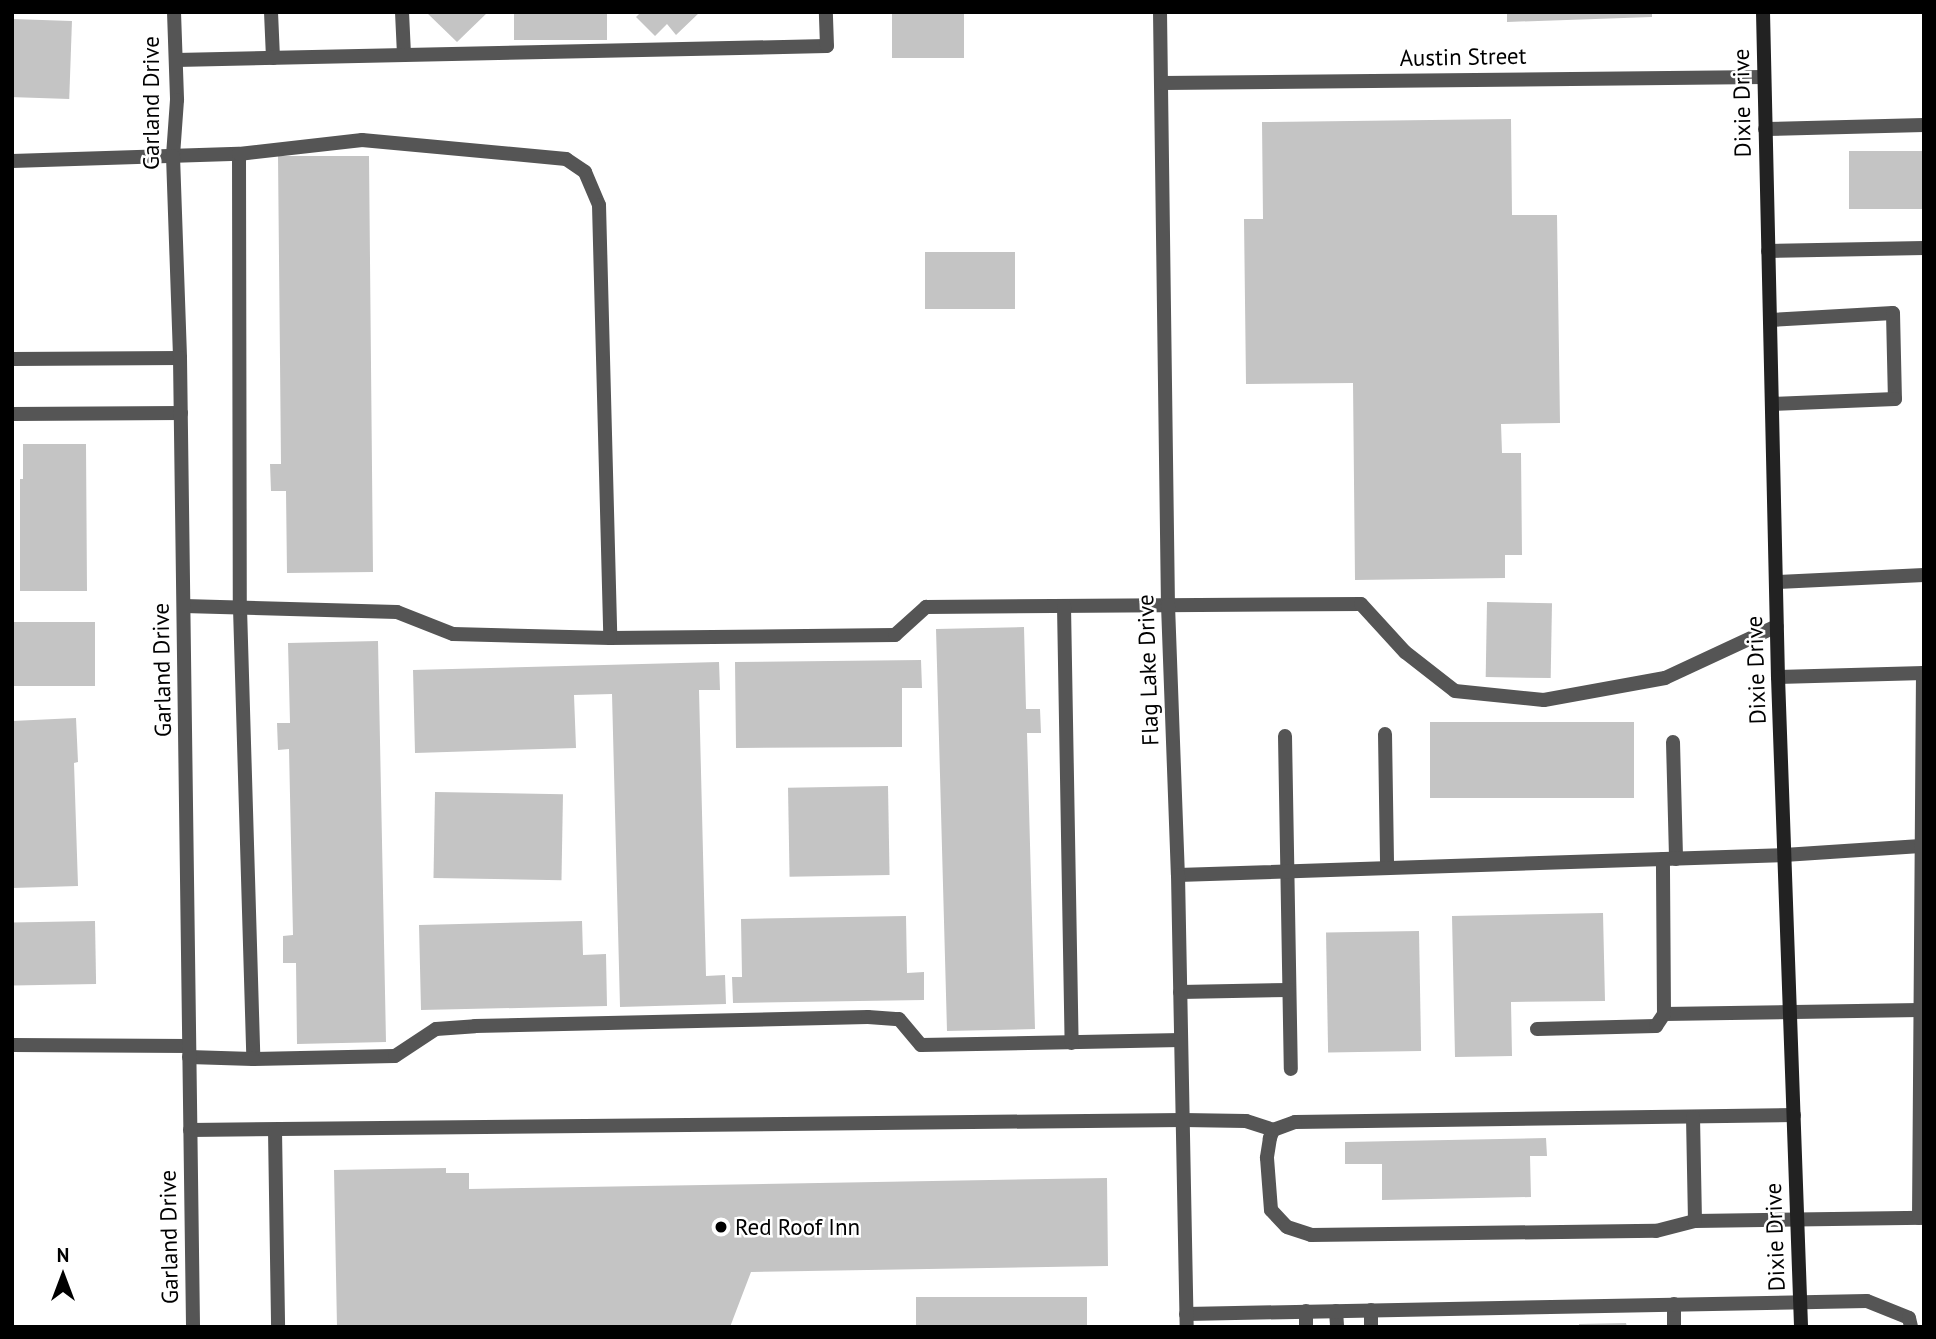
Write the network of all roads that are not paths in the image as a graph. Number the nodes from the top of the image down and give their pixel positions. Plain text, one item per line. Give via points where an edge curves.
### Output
1 (174, 12) edge
2 (271, 12) edge
3 (401, 12) edge
4 (826, 12) edge
5 (1160, 12) edge
6 (1763, 12) edge
7 (404, 55) junction
8 (273, 58) junction
9 (176, 60) junction
10 (1765, 77) junction
11 (1161, 83) junction
12 (1924, 125) edge
13 (1765, 129) junction
14 (239, 153) junction
15 (173, 156) junction
16 (12, 161) edge
17 (1924, 248) edge
18 (1768, 251) junction
19 (1770, 320) junction
20 (180, 358) junction
21 (12, 359) edge
22 (1772, 404) junction
23 (181, 413) junction
24 (12, 414) edge
25 (1924, 575) edge
26 (1776, 582) junction
27 (1168, 605) junction
28 (184, 606) junction
29 (1063, 606) junction
30 (240, 608) junction
31 (1777, 626) junction
32 (610, 639) junction
33 (1923, 673) edge
34 (1778, 677) junction
35 (1385, 734) dead end
36 (1285, 736) dead end
37 (1673, 743) dead end
38 (1921, 846) junction
39 (1784, 855) junction
40 (1669, 859) junction
41 (1387, 868) junction
42 (1287, 871) junction
43 (1178, 875) junction
44 (1289, 990) junction
45 (1180, 992) junction
46 (1920, 1010) junction
47 (1664, 1014) junction
48 (1790, 1014) junction
49 (1537, 1029) dead end
50 (1181, 1040) junction
51 (1072, 1042) junction
52 (12, 1045) edge
53 (189, 1052) junction
54 (253, 1059) junction
55 (1291, 1069) dead end
56 (1794, 1115) junction
57 (1693, 1117) junction
58 (1183, 1120) junction
59 (190, 1130) junction
60 (275, 1130) junction
61 (1273, 1130) junction
62 (1921, 1218) edge
63 (1695, 1221) junction
64 (1797, 1222) junction
65 (1800, 1301) junction
66 (1674, 1304) junction
67 (1371, 1310) junction
68 (1306, 1311) junction
69 (1336, 1311) junction
70 (1187, 1320) edge
71 (193, 1327) edge
72 (278, 1327) edge
73 (1306, 1327) edge
74 (1337, 1327) edge
75 (1371, 1327) edge
76 (1674, 1327) edge
77 (1801, 1327) edge
78 (1911, 1327) edge

1 - 9 street, Garland Drive
2 - 8 street
3 - 7 street
4 - 7 street via 827,46
5 - 11 street, Flag Lake Drive
6 - 10 main road, Dixie Drive
7 - 8 street
8 - 9 street
9 - 15 street, Garland Drive
10 - 11 street, Austin Street
10 - 13 main road, Dixie Drive
11 - 27 street, Flag Lake Drive
12 - 13 street
13 - 18 main road, Dixie Drive
14 - 15 street
14 - 30 street
14 - 32 street via 362,140 566,159 585,172 599,205
15 - 16 street
15 - 20 street, Garland Drive
17 - 18 street
18 - 19 main road, Dixie Drive
19 - 22 main road, Dixie Drive
19 - 22 street via 1893,313 1895,400
20 - 21 street
20 - 23 street, Garland Drive
22 - 26 main road, Dixie Drive
23 - 24 street
23 - 28 street, Garland Drive
25 - 26 street
26 - 31 main road, Dixie Drive
27 - 29 street
27 - 31 street via 1361,604 1405,652 1455,691 1544,700 1665,678
27 - 43 street, Flag Lake Drive
28 - 30 street
28 - 53 street, Garland Drive
29 - 32 street via 926,607 895,635
29 - 51 street
30 - 32 street via 397,612 453,634
30 - 54 street
31 - 34 main road, Dixie Drive
33 - 34 street
33 - 38 street
34 - 39 main road, Dixie Drive
35 - 41 street
36 - 42 street
37 - 40 street
38 - 39 street
38 - 46 street
39 - 40 street
39 - 48 main road, Dixie Drive
40 - 41 street
40 - 47 street
41 - 42 street
42 - 43 street
42 - 44 street
43 - 45 street, Flag Lake Drive
44 - 45 street
44 - 55 street
45 - 50 street, Flag Lake Drive
46 - 48 street
46 - 62 street
47 - 48 street
47 - 49 street via 1656,1027
48 - 56 main road, Dixie Drive
50 - 51 street
50 - 58 street, Flag Lake Drive
51 - 54 street via 921,1045 899,1019 868,1017 436,1029 395,1056
52 - 53 street
53 - 54 street
53 - 59 street, Garland Drive
56 - 57 street
56 - 64 main road, Dixie Drive
57 - 61 street via 1295,1122
57 - 63 street
58 - 60 street
58 - 61 street via 1246,1121
58 - 70 street, Flag Lake Drive
59 - 60 street
59 - 71 street, Garland Drive
60 - 72 street
61 - 63 street via 1267,1158 1271,1210 1287,1227 1311,1235 1656,1231
62 - 64 street
63 - 64 street
64 - 65 main road, Dixie Drive
65 - 66 street
65 - 77 main road, Dixie Drive
65 - 78 street via 1867,1301 1909,1318
66 - 67 street
66 - 76 street
67 - 69 street
67 - 75 street
68 - 69 street
68 - 70 street
68 - 73 street
69 - 74 street

